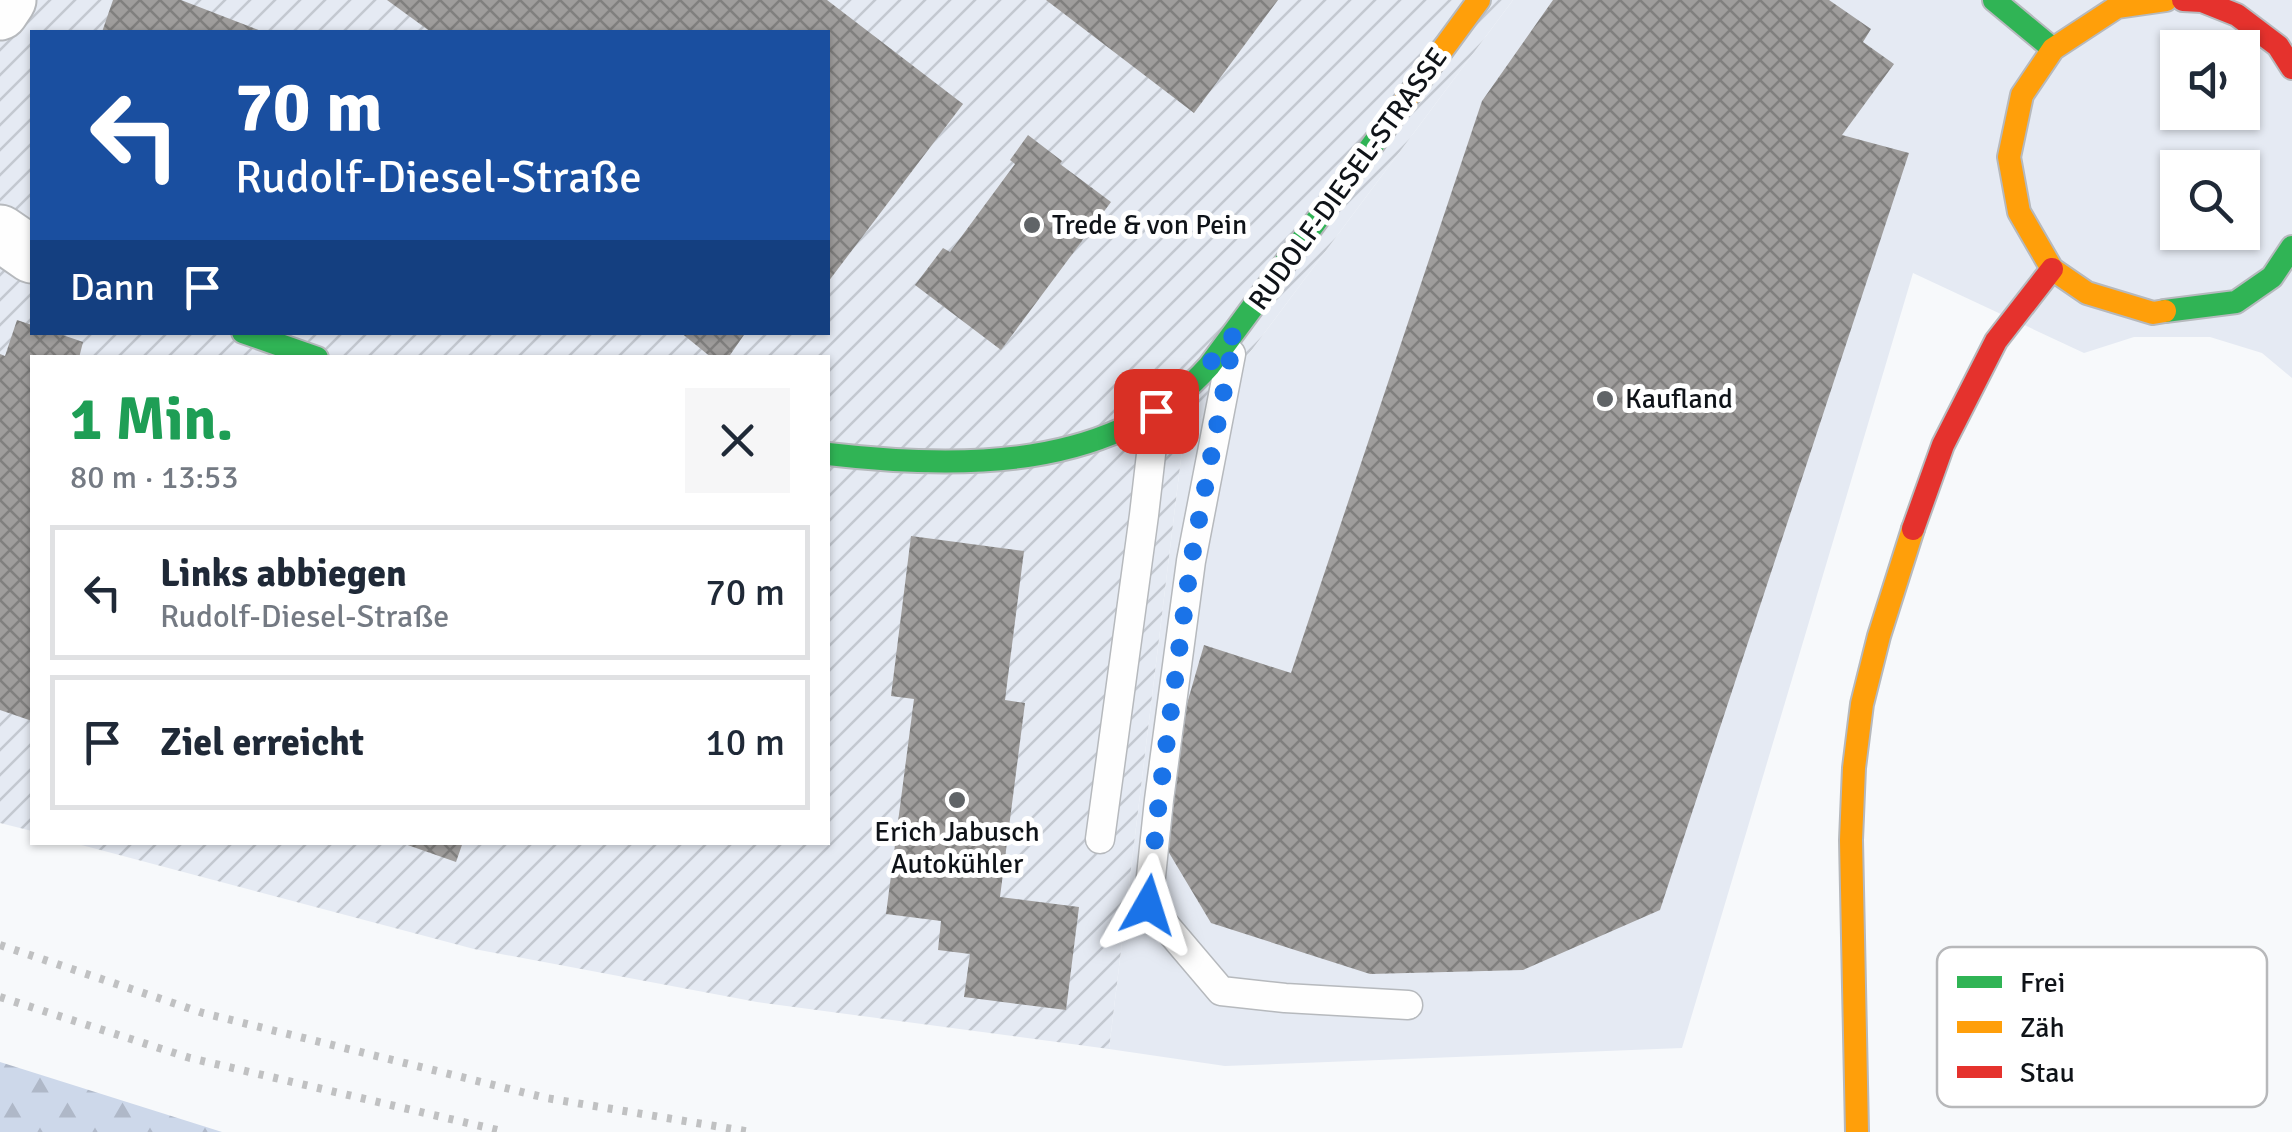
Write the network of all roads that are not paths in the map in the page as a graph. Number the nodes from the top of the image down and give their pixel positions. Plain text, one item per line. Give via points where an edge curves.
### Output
1 (8, 0) edge
2 (1479, 0) edge
3 (1994, 0) edge
4 (2166, 0) edge
5 (2184, 0) edge
6 (2262, 0) edge
7 (0, 12) edge
8 (2237, 15) junction
9 (2053, 49) junction
10 (2292, 68) edge
11 (0, 233) edge
12 (30, 254) edge
13 (2052, 269) junction
14 (2285, 273) edge
15 (1235, 333) junction
16 (252, 335) edge
17 (308, 355) edge
18 (1156, 411) junction
19 (830, 454) edge
20 (1100, 839) dead end
21 (1408, 1005) dead end
22 (1857, 1132) edge

1 - 7 street
2 - 15 street, RUDOLF-DIESEL-STRASSE
3 - 9 street
4 - 9 street via 2117,7
5 - 8 street
6 - 8 street
8 - 10 street via 2278,46
9 - 13 street via 2022,94 2009,157 2019,212
11 - 12 street
13 - 14 street via 2087,293 2152,313 2236,302
13 - 22 street via 1996,341 1942,445 1862,704 1851,840
15 - 18 street, RUDOLF-DIESEL-STRASSE via 1182,393
15 - 21 lane via 1191,561 1148,905 1221,991
16 - 17 street
18 - 19 street, RUDOLF-DIESEL-STRASSE via 1115,434 1023,458 912,461
18 - 20 lane

